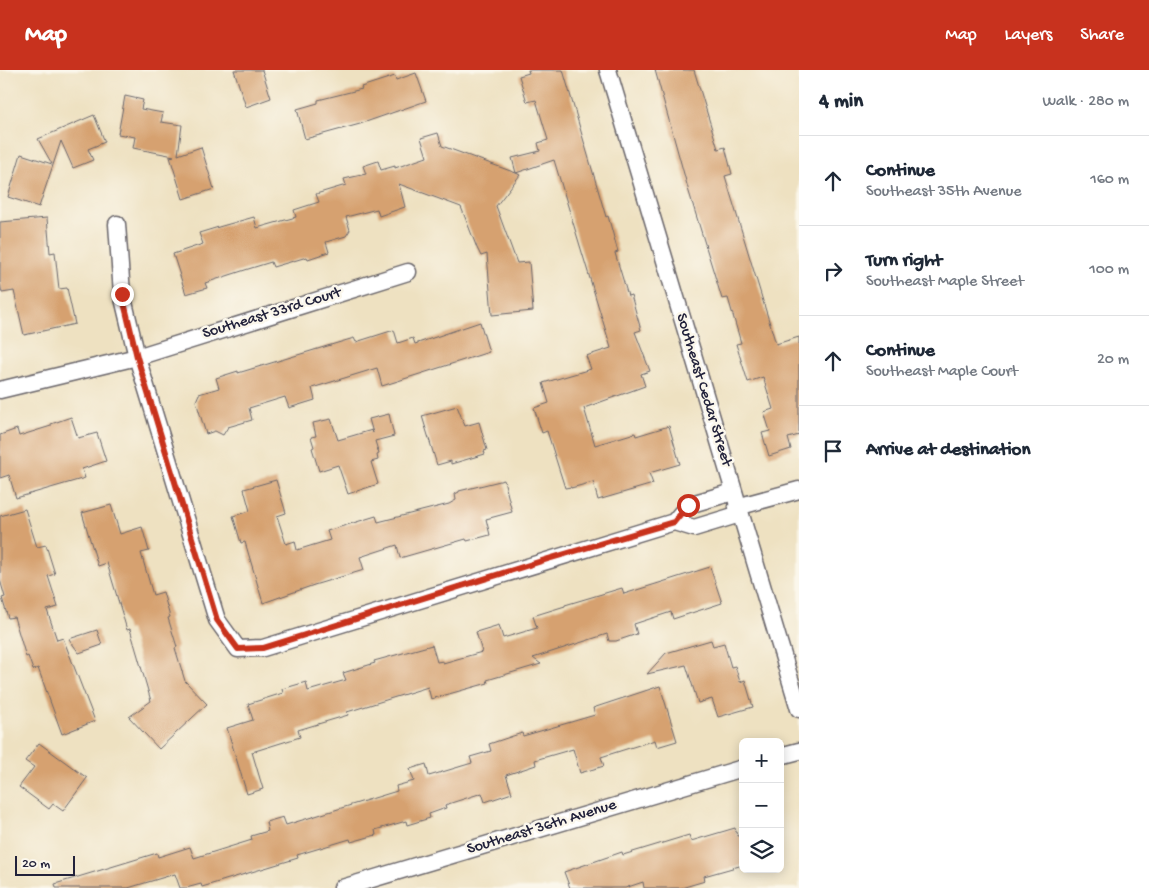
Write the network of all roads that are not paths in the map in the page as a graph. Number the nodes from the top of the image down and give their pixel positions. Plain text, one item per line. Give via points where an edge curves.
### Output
1 (608, 70) edge
2 (117, 224) dead end
3 (408, 272) dead end
4 (137, 357) junction
5 (0, 390) edge
6 (799, 490) edge
7 (737, 504) junction
8 (674, 522) junction
9 (799, 710) edge
10 (799, 751) edge
11 (784, 755) edge
12 (739, 769) edge
13 (342, 888) edge

1 - 7 street, Southeast Cedar Street
2 - 4 street via 122,294
3 - 4 street, Southeast 33rd Court
4 - 5 street, Southeast 33rd Court
4 - 8 street via 217,620 238,649 263,648
6 - 7 street
7 - 8 street via 694,528
7 - 8 street via 688,505
7 - 9 street, Southeast Cedar Street
10 - 11 street
12 - 13 street, Southeast 36th Avenue

